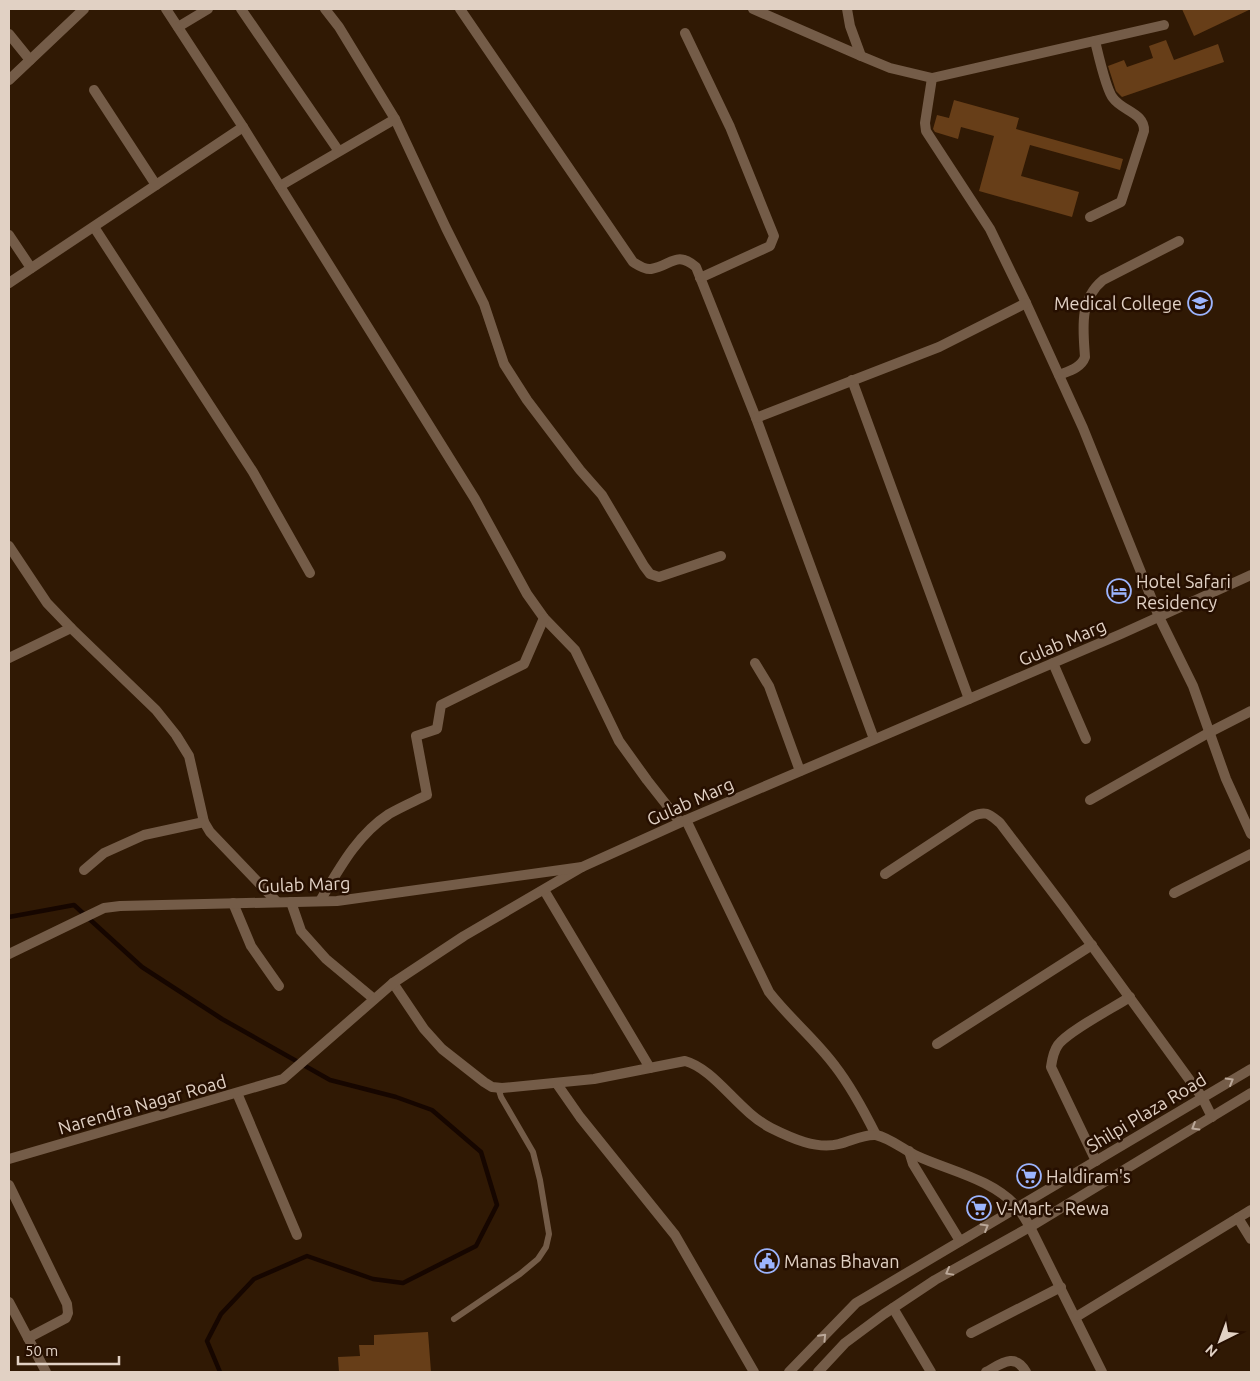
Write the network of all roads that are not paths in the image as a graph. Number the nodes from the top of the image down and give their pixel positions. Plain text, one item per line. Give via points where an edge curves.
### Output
1 (84, 9) edge
2 (166, 9) edge
3 (208, 9) edge
4 (241, 9) edge
5 (325, 9) edge
6 (460, 9) edge
7 (753, 9) edge
8 (847, 9) edge
9 (1164, 25) dead end
10 (178, 27) junction
11 (685, 32) dead end
12 (9, 34) edge
13 (1094, 41) junction
14 (860, 56) junction
15 (30, 60) junction
16 (932, 78) junction
17 (9, 80) edge
18 (94, 90) dead end
19 (395, 119) junction
20 (243, 127) junction
21 (338, 150) junction
22 (156, 185) junction
23 (280, 186) junction
24 (1090, 217) dead end
25 (94, 226) junction
26 (9, 235) edge
27 (1178, 241) dead end
28 (31, 268) junction
29 (700, 278) junction
30 (9, 283) edge
31 (1026, 303) junction
32 (1059, 375) junction
33 (852, 380) junction
34 (756, 418) junction
35 (9, 546) edge
36 (721, 556) dead end
37 (310, 573) dead end
38 (1251, 575) edge
39 (1159, 617) junction
40 (544, 618) junction
41 (71, 628) junction
42 (9, 658) edge
43 (755, 663) dead end
44 (1054, 663) junction
45 (969, 699) junction
46 (1251, 711) edge
47 (1210, 732) junction
48 (874, 739) junction
49 (1086, 739) dead end
50 (800, 771) junction
51 (1090, 800) dead end
52 (683, 821) junction
53 (204, 822) junction
54 (1251, 834) edge
55 (1251, 854) edge
56 (582, 868) junction
57 (84, 870) dead end
58 (885, 874) dead end
59 (544, 890) junction
60 (1174, 893) dead end
61 (320, 901) junction
62 (277, 902) junction
63 (291, 902) junction
64 (233, 903) junction
65 (1092, 945) junction
66 (9, 954) edge
67 (393, 983) junction
68 (280, 986) dead end
69 (1130, 997) junction
70 (374, 999) junction
71 (938, 1044) dead end
72 (650, 1068) junction
73 (1251, 1069) edge
74 (556, 1084) junction
75 (498, 1087) junction
76 (237, 1093) junction
77 (1251, 1093) edge
78 (1202, 1097) junction
79 (1212, 1117) junction
80 (876, 1136) junction
81 (909, 1151) junction
82 (9, 1159) edge
83 (1096, 1161) junction
84 (9, 1185) edge
85 (1017, 1208) junction
86 (1251, 1210) edge
87 (1238, 1218) junction
88 (1030, 1227) junction
89 (297, 1235) dead end
90 (1251, 1239) edge
91 (960, 1242) junction
92 (1061, 1287) junction
93 (9, 1302) edge
94 (893, 1308) junction
95 (1076, 1318) junction
96 (454, 1319) dead end
97 (971, 1333) dead end
98 (28, 1338) junction
99 (1100, 1371) edge
100 (46, 1372) edge
101 (754, 1372) edge
102 (790, 1372) edge
103 (818, 1372) edge
104 (931, 1372) edge
105 (986, 1372) edge
106 (1026, 1372) edge

1 - 15 street
2 - 10 street
3 - 10 street
4 - 21 street
5 - 19 street
6 - 29 street via 633,262 650,269 675,259 688,260 696,267
7 - 14 street
8 - 14 street
9 - 13 street
10 - 20 street
11 - 29 street via 730,127 774,236 770,246
12 - 15 street
13 - 16 street
13 - 24 street via 1112,98 1140,118 1145,126 1121,202
14 - 16 street via 890,68
15 - 17 street
16 - 31 street via 926,131 990,228
18 - 22 street
19 - 21 street
19 - 36 street via 484,304 504,364 602,495 644,566 650,574 659,577
20 - 22 street
20 - 23 street
21 - 23 street
22 - 25 street
23 - 40 street via 475,499 527,594
25 - 28 street
25 - 37 street via 253,472
26 - 28 street
27 - 32 street via 1095,287 1085,307 1083,362
28 - 30 street
29 - 34 street
31 - 32 street
31 - 33 street via 939,347
32 - 39 street
33 - 34 street
33 - 45 street
34 - 48 street
35 - 41 street via 47,603
38 - 39 street, Gulab Marg
39 - 44 street, Gulab Marg
39 - 47 street via 1193,686
40 - 52 street via 575,650 620,741 647,780
40 - 61 street via 524,664 441,705 437,729 416,736 427,795 389,814 370,829 345,858
41 - 42 street
41 - 53 street via 156,710 176,735 189,756
43 - 50 street via 769,686
44 - 45 street, Gulab Marg
44 - 49 street
45 - 48 street, Gulab Marg
46 - 47 street
47 - 51 street
47 - 54 street via 1226,779
48 - 50 street, Gulab Marg
50 - 52 street, Gulab Marg
52 - 56 street, Gulab Marg
52 - 80 street via 769,992 834,1064
53 - 57 street via 144,836 104,853
53 - 62 street
55 - 60 street
56 - 59 street
56 - 61 street, Gulab Marg
58 - 65 street via 973,816 981,812 989,814 1000,823
59 - 67 street via 464,936
59 - 72 street
61 - 63 street, Gulab Marg
62 - 63 street, Gulab Marg
62 - 64 street, Gulab Marg
63 - 70 street via 300,931 326,959
64 - 66 street, Gulab Marg via 104,908
64 - 68 street via 250,946
65 - 69 street
65 - 71 street
67 - 70 street
67 - 75 street via 434,1042 484,1082
69 - 78 street
69 - 83 street via 1072,1033 1058,1044 1053,1054 1051,1068
70 - 76 street, Narendra Nagar Road via 283,1079
72 - 74 street
72 - 80 street via 685,1061 695,1064 749,1114 770,1127 811,1144 826,1147 862,1136
78 -> 73 street, Shilpi Plaza Road
74 - 75 street
74 - 101 street via 675,1236
75 - 96 lane via 533,1152 549,1234 538,1259
76 - 82 street, Narendra Nagar Road
76 - 89 street
77 - 79 street
78 - 79 street
78 - 83 street, Shilpi Plaza Road
79 -> 88 street
80 - 81 street
81 - 85 street via 999,1191
81 - 91 street via 912,1164
83 - 85 street, Shilpi Plaza Road
84 - 98 street via 67,1304 66,1318
85 - 88 street
91 -> 85 street, Shilpi Plaza Road
86 - 87 street
87 - 90 street
87 - 95 street
88 - 92 street
88 -> 94 street via 935,1280
102 -> 91 street, Shilpi Plaza Road via 856,1302
92 - 95 street
92 - 97 street
93 - 98 street
94 - 103 street via 845,1343
94 - 104 street
95 - 99 street
98 - 100 street
105 - 106 street via 1014,1361 1019,1362

